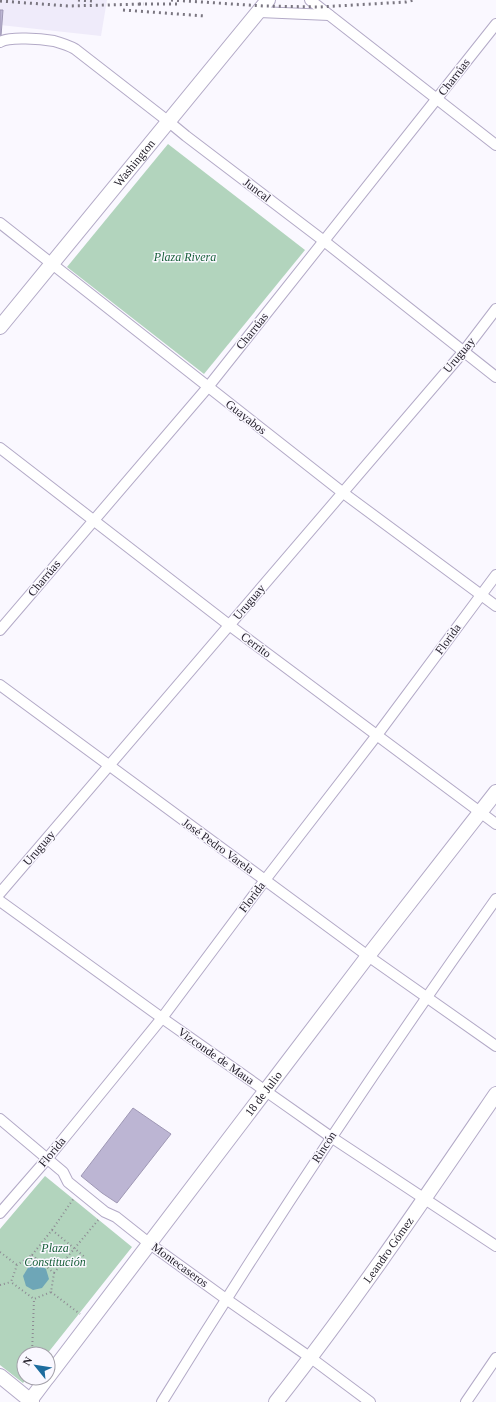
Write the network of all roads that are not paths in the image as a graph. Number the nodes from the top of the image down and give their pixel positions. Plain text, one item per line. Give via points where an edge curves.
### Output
1 (268, 0) edge
2 (310, 0) edge
3 (259, 12) junction
4 (329, 15) junction
5 (496, 24) edge
6 (2, 41) edge
7 (436, 100) junction
8 (169, 122) junction
9 (496, 145) edge
10 (0, 223) edge
11 (324, 241) junction
12 (52, 263) junction
13 (496, 309) edge
14 (0, 327) edge
15 (464, 351) junction
16 (496, 377) edge
17 (208, 387) junction
18 (0, 448) edge
19 (342, 492) junction
20 (93, 521) junction
21 (496, 575) edge
22 (480, 595) junction
23 (496, 606) edge
24 (229, 625) junction
25 (0, 630) edge
26 (0, 685) edge
27 (377, 735) junction
28 (109, 766) junction
29 (496, 792) edge
30 (480, 812) junction
31 (496, 824) edge
32 (265, 880) junction
33 (0, 893) edge
34 (496, 899) edge
35 (0, 901) edge
36 (368, 956) junction
37 (426, 996) junction
38 (162, 1018) junction
39 (496, 1046) edge
40 (266, 1092) junction
41 (496, 1094) edge
42 (0, 1119) edge
43 (331, 1137) junction
44 (47, 1159) junction
45 (424, 1199) junction
46 (0, 1213) edge
47 (150, 1244) junction
48 (496, 1246) edge
49 (226, 1298) junction
50 (311, 1358) junction
51 (496, 1358) edge
52 (56, 1367) edge
53 (0, 1376) edge
54 (42, 1386) edge
55 (30, 1401) edge
56 (162, 1402) edge
57 (276, 1402) edge
58 (370, 1402) edge
59 (466, 1402) edge

1 - 3 street, Washington
2 - 4 street
3 - 4 street
3 - 8 street, Washington
4 - 7 street
5 - 7 street, Charrúas
6 - 8 street, Juncal via 53,41 75,48
7 - 9 street
7 - 11 street, Charrúas
8 - 11 street, Juncal
8 - 12 street, Washington
10 - 12 street, Guayabos
11 - 15 street, Juncal
11 - 17 street, Charrúas
12 - 14 street, Washington
12 - 17 street, Guayabos
13 - 15 street, Uruguay
15 - 16 street, Juncal
15 - 19 street, Uruguay
17 - 19 street, Guayabos
17 - 20 street, Charrúas
18 - 20 street, Cerrito
19 - 22 street, Guayabos
19 - 24 street, Uruguay
20 - 24 street, Cerrito
20 - 25 street, Charrúas
21 - 22 street, Florida
22 - 23 street, Guayabos
22 - 27 street, Florida
24 - 27 street, Cerrito
24 - 28 street, Uruguay
26 - 28 street, José Pedro Varela
27 - 30 street, Cerrito
27 - 32 street, Florida
28 - 32 street, José Pedro Varela
28 - 33 street, Uruguay
29 - 30 street, 18 de Julio
30 - 31 street, Cerrito
30 - 36 street, 18 de Julio
32 - 36 street, José Pedro Varela
32 - 38 street, Florida
34 - 37 street, Rincón
35 - 38 street, Vizconde de Maua
36 - 37 street, José Pedro Varela
36 - 40 street, 18 de Julio
37 - 39 street, José Pedro Varela
37 - 43 street, Rincón
38 - 40 street, Vizconde de Maua
38 - 44 street, Florida
40 - 43 street, Vizconde de Maua
40 - 47 street, 18 de Julio
41 - 45 street, Leandro Gómez
42 - 44 street, Montecaseros
43 - 45 street, Vizconde de Maua
43 - 49 street, Rincón
44 - 46 street, Florida
44 - 47 street, Montecaseros via 63,1172 68,1182
45 - 48 street, Vizconde de Maua
45 - 50 street, Leandro Gómez
47 - 49 street, Montecaseros
47 - 52 street, 18 de Julio
49 - 50 street, Montecaseros
49 - 56 street, Rincón
50 - 57 street, Leandro Gómez
50 - 58 street, Montecaseros
51 - 59 street
53 - 55 street
54 - 55 street, 18 de Julio

